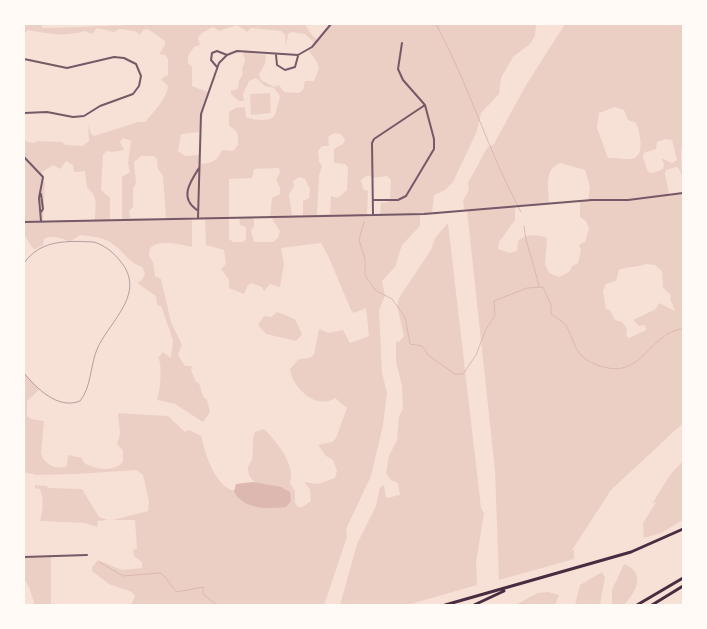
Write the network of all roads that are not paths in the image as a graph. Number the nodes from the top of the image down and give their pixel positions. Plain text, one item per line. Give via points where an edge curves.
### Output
1 (331, 24) edge
2 (402, 43) dead end
3 (227, 54) junction
4 (276, 55) junction
5 (298, 55) junction
6 (24, 59) edge
7 (217, 67) junction
8 (425, 105) junction
9 (24, 113) edge
10 (24, 157) edge
11 (201, 166) junction
12 (683, 193) edge
13 (373, 200) junction
14 (197, 210) junction
15 (373, 214) junction
16 (198, 218) junction
17 (41, 221) junction
18 (24, 222) edge
19 (24, 263) edge
20 (24, 373) edge
21 (683, 529) edge
22 (87, 555) dead end
23 (24, 557) edge
24 (683, 578) edge
25 (683, 586) edge
26 (506, 589) junction
27 (445, 605) edge
28 (474, 605) edge
29 (637, 605) edge
30 (652, 605) edge

1 - 5 street via 312,47
2 - 8 street via 398,69 403,80
3 - 4 street via 245,51
3 - 7 street
3 - 7 street via 212,53 211,60
4 - 5 street
4 - 5 street via 277,64 288,70 295,67
6 - 9 street via 67,68 114,57 124,58 138,67 141,80 130,96 81,117 47,112
7 - 11 street via 201,114
8 - 13 street via 374,139
8 - 13 street via 434,149 423,170 406,196 398,200
10 - 17 street via 42,174
11 - 14 street
11 - 14 street via 191,180 187,194 190,204
12 - 15 street via 628,200 424,214
13 - 15 street
14 - 16 street
15 - 16 street
16 - 17 street
17 - 18 street
19 - 20 lane via 36,249 46,244 94,242 111,251 128,272 131,284 128,297 98,347 87,390 78,402 46,396
21 - 26 highway via 630,552
22 - 23 street
24 - 29 highway
25 - 30 highway
26 - 27 highway
26 - 28 highway

